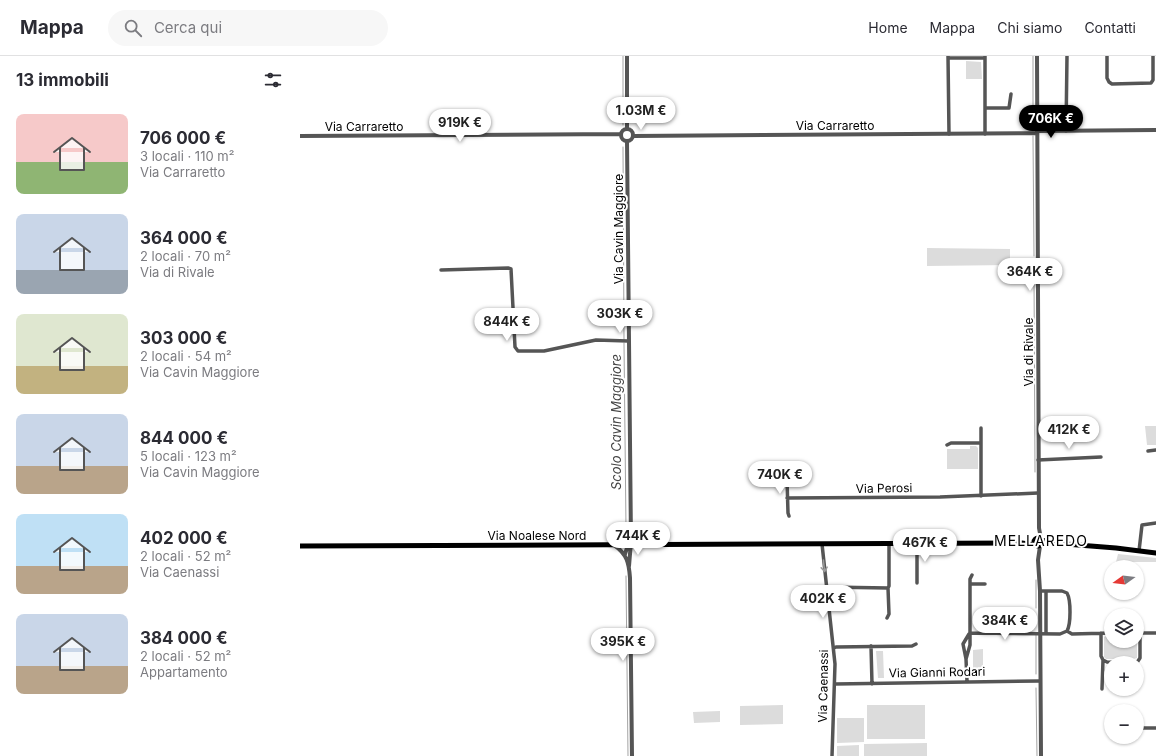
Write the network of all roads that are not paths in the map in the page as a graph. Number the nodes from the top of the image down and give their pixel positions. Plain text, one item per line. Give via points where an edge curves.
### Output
1 (627, 56) edge
2 (1037, 56) edge
3 (1067, 56) edge
4 (1107, 56) edge
5 (1153, 56) edge
6 (948, 57) edge
7 (985, 57) edge
8 (1011, 94) dead end
9 (985, 108) junction
10 (627, 129) junction
11 (1156, 130) edge
12 (1066, 131) junction
13 (1037, 132) junction
14 (621, 134) junction
15 (949, 134) junction
16 (985, 134) junction
17 (300, 136) edge
18 (633, 136) junction
19 (627, 141) junction
20 (441, 270) dead end
21 (625, 341) junction
22 (981, 428) dead end
23 (981, 443) junction
24 (947, 444) dead end
25 (1156, 450) edge
26 (1148, 451) dead end
27 (1101, 457) dead end
28 (1038, 460) junction
29 (789, 476) dead end
30 (1038, 493) junction
31 (982, 496) junction
32 (787, 498) junction
33 (789, 516) dead end
34 (1156, 523) edge
35 (630, 526) junction
36 (626, 536) junction
37 (1038, 542) junction
38 (889, 543) junction
39 (917, 543) junction
40 (822, 544) junction
41 (614, 545) junction
42 (629, 545) junction
43 (300, 546) edge
44 (1139, 551) junction
45 (1156, 553) edge
46 (625, 554) junction
47 (629, 566) junction
48 (972, 576) dead end
49 (917, 584) dead end
50 (970, 584) junction
51 (986, 584) dead end
52 (827, 587) junction
53 (888, 588) junction
54 (1040, 591) junction
55 (1046, 591) junction
56 (887, 618) dead end
57 (1067, 631) junction
58 (1040, 633) junction
59 (1101, 633) joint
60 (1144, 633) edge
61 (1156, 633) edge
62 (970, 634) junction
63 (1046, 634) junction
64 (916, 644) dead end
65 (871, 646) junction
66 (834, 648) junction
67 (1139, 648) edge
68 (966, 659) junction
69 (1103, 660) junction
70 (967, 681) junction
71 (1040, 681) junction
72 (835, 684) junction
73 (872, 684) junction
74 (1102, 689) dead end
75 (1144, 728) edge
76 (1156, 728) edge
77 (632, 756) edge
78 (832, 756) edge
79 (1041, 756) edge

1 - 10 street
2 - 13 street, Via di Rivale
3 - 12 street
4 - 5 street via 1107,78 1112,84 1151,83
6 - 7 street
6 - 15 street
7 - 9 street
8 - 9 street via 1010,108
9 - 16 street
10 - 14 street
10 - 18 street via 632,131
11 - 12 street, Via Carraretto
12 - 13 street, Via Carraretto
13 - 16 street, Via Carraretto
13 - 28 street, Via di Rivale
14 - 17 street, Via Carraretto
14 - 19 street via 623,140
15 - 16 street, Via Carraretto
15 - 18 street, Via Carraretto
18 - 19 street via 632,140
19 - 21 street, Via Cavin Maggiore
20 - 21 street via 511,270 515,347 518,351 544,351 596,340
21 - 35 street, Via Cavin Maggiore
22 - 23 street
23 - 24 street
23 - 31 street
25 - 26 street
27 - 28 street
28 - 30 street, Via di Rivale
29 - 32 street
30 - 31 street, Via Perosi
30 - 37 street, Via di Rivale
31 - 32 street, Via Perosi
32 - 33 street
34 - 44 street via 1142,525
35 - 36 street, Via Cavin Maggiore
35 - 42 street, Via Cavin Maggiore
36 - 41 street
36 - 42 street, Via Cavin Maggiore
37 - 39 main road, Via Noalese Nord
37 - 44 main road, Via Noalese Nord
37 - 54 street
38 - 39 main road, Via Noalese Nord
38 - 40 main road, Via Noalese Nord
38 - 53 street
39 - 49 street
40 - 42 main road, Via Noalese Nord
40 -> 52 street, Via Caenassi
41 - 42 main road, Via Noalese Nord
41 - 43 main road, Via Noalese Nord
41 - 46 street
42 - 46 street, Via Cavin Maggiore
42 - 47 street, Via Cavin Maggiore
44 - 45 main road, Via Noalese Nord
46 - 47 street, Via Cavin Maggiore
47 - 77 street, Via Cavin Maggiore
48 - 50 street
50 - 51 street
50 - 62 street
52 - 53 street
52 - 66 street, Via Caenassi
53 - 56 street
54 - 55 street
54 - 58 street
55 - 57 street via 1062,591 1069,596
55 - 63 street
57 - 59 street via 1072,634
57 - 63 street
58 - 62 street
58 - 63 street
58 - 71 street
59 - 69 street
60 - 61 street
62 - 68 street
62 - 68 street via 963,644
64 - 65 street
65 - 66 street
65 - 73 street
66 - 72 street, Via Caenassi
67 - 69 street via 1140,658 1133,663
68 - 70 street
69 - 74 street
70 - 71 street, Via Gianni Rodari
70 - 73 street, Via Gianni Rodari
71 - 79 street
72 - 73 street, Via Gianni Rodari
72 - 78 street, Via Caenassi
75 - 76 street

